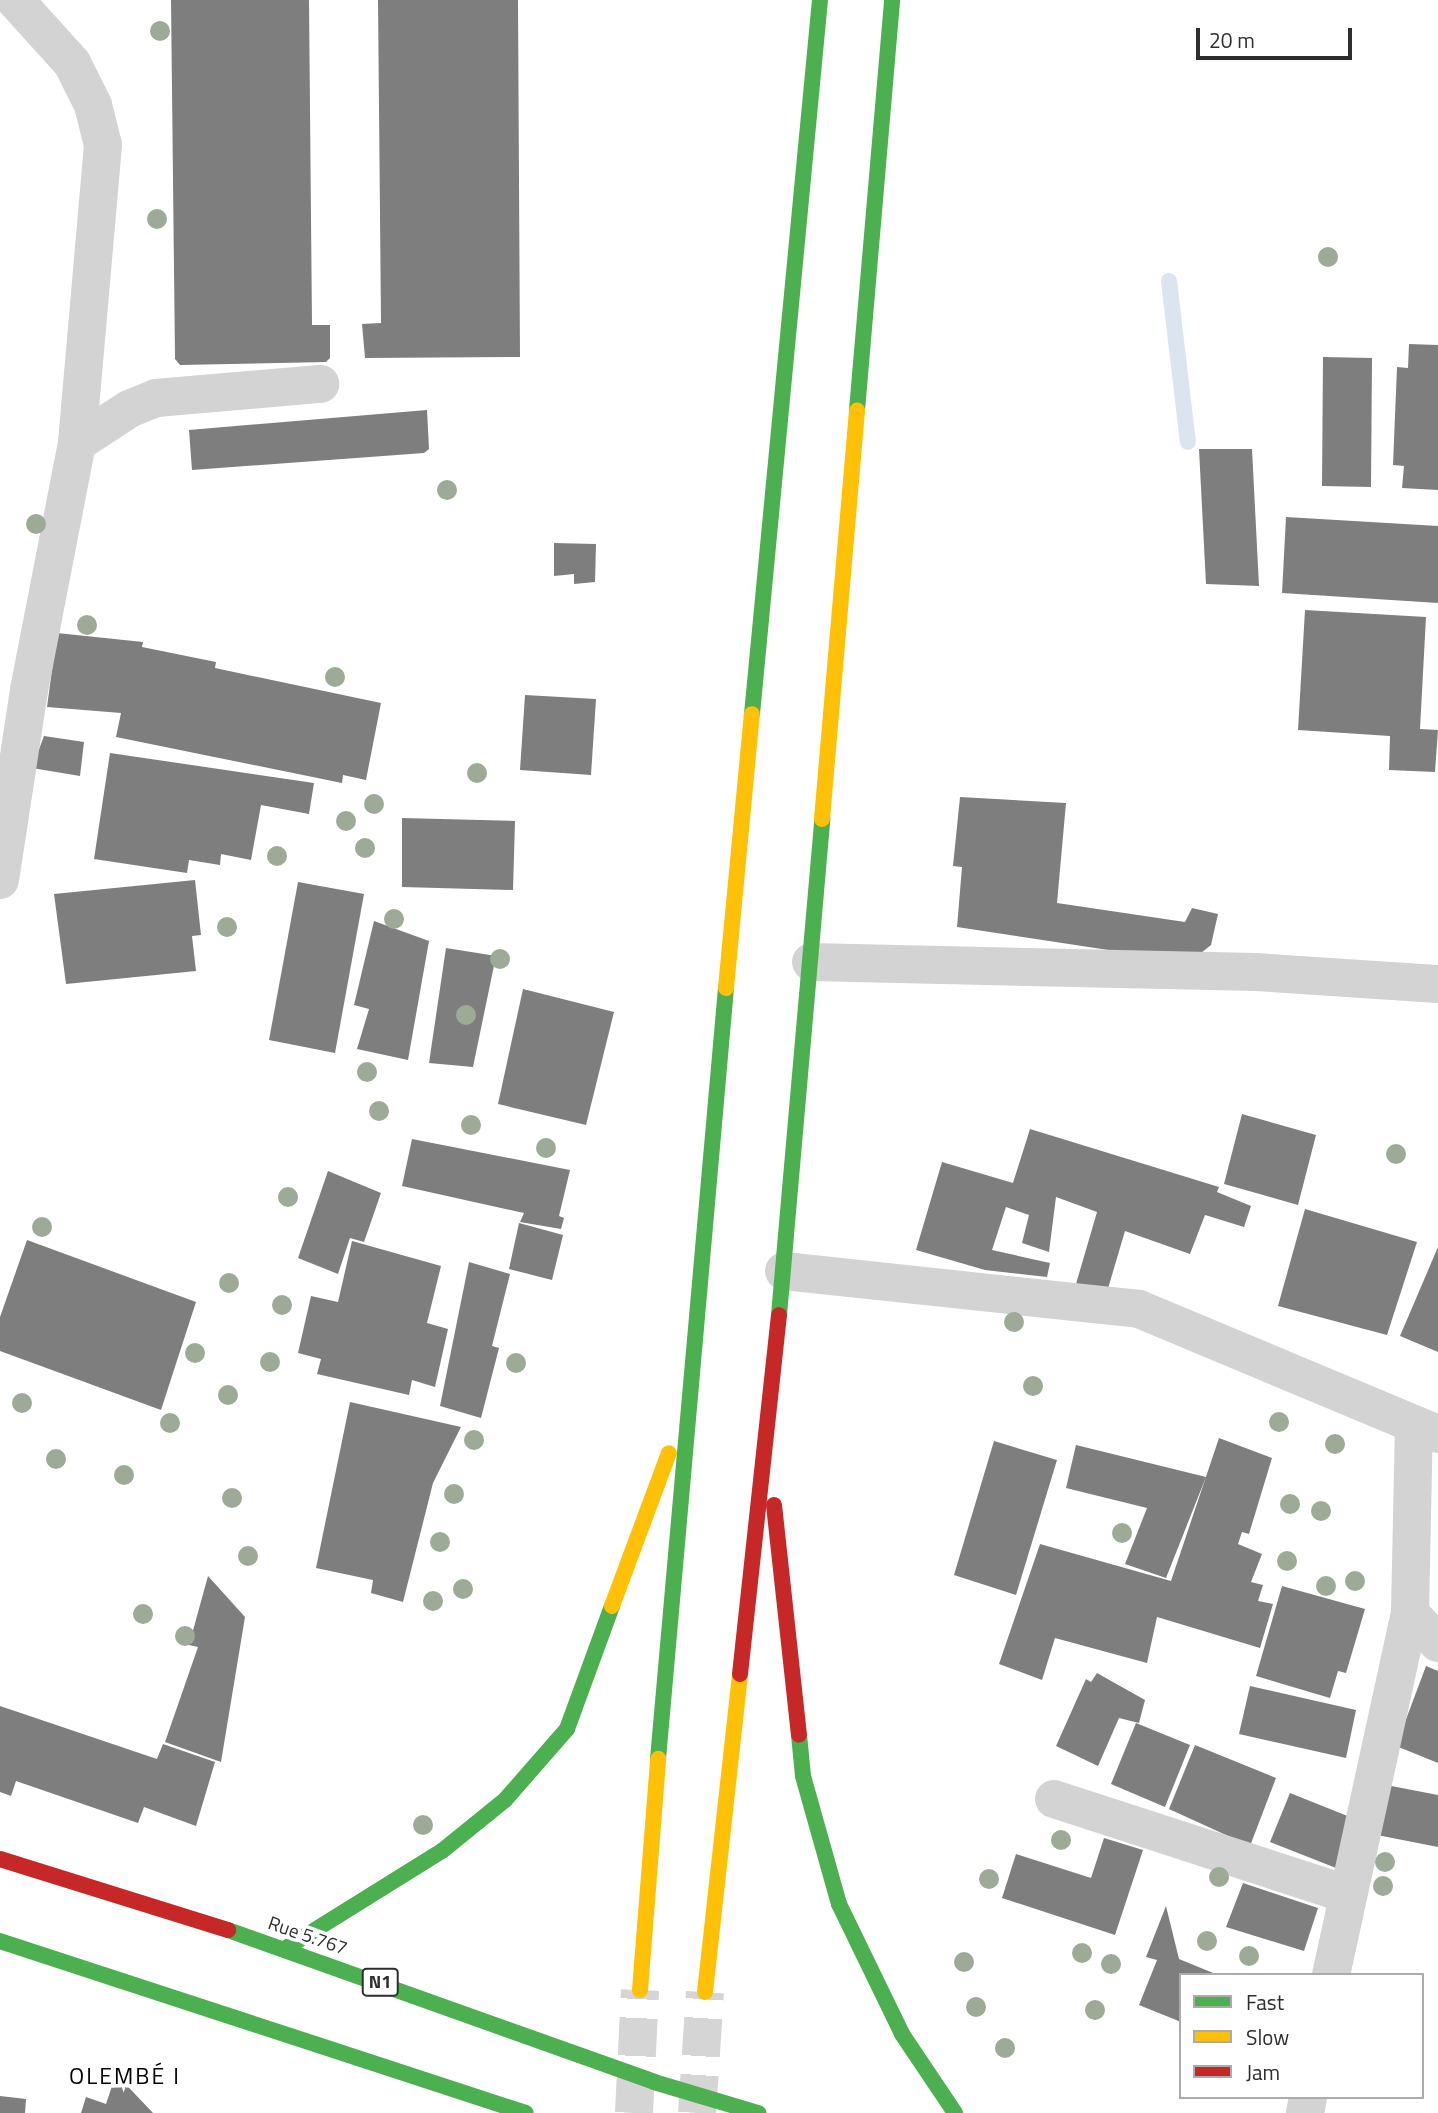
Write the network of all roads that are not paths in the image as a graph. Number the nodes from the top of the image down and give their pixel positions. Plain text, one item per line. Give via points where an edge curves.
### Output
1 (15, 0) edge
2 (820, 0) edge
3 (892, 0) edge
4 (320, 384) dead end
5 (77, 443) junction
6 (0, 880) edge
7 (811, 962) junction
8 (1438, 984) edge
9 (784, 1271) junction
10 (686, 1409) junction
11 (766, 1429) junction
12 (1426, 1431) edge
13 (1410, 1613) junction
14 (1438, 1643) edge
15 (1054, 1799) dead end
16 (0, 1859) edge
17 (1346, 1894) junction
18 (0, 1941) edge
19 (286, 1948) junction
20 (1331, 1973) edge
21 (640, 1990) tunnel mouth
22 (705, 1992) tunnel mouth
23 (520, 2112) edge
24 (758, 2113) edge
25 (955, 2113) edge

1 - 5 street via 72,63 93,105 103,145
2 - 10 highway
3 - 7 highway
4 - 5 street via 156,398 129,409
5 - 6 street via 29,690
7 - 8 street via 1256,972
7 - 9 highway
9 - 11 highway
9 - 12 street via 1139,1309
10 - 19 highway via 567,1729 505,1800 443,1851
10 - 21 highway
11 - 22 highway
11 - 25 highway via 807,1789 839,1904 902,2034
12 - 13 street
13 - 14 street
13 - 17 street
15 - 17 street
16 - 19 highway, Rue 5.767 / N1
17 - 20 street
18 - 23 highway
19 - 24 highway, Rue 5.767 / N1 via 653,2082

